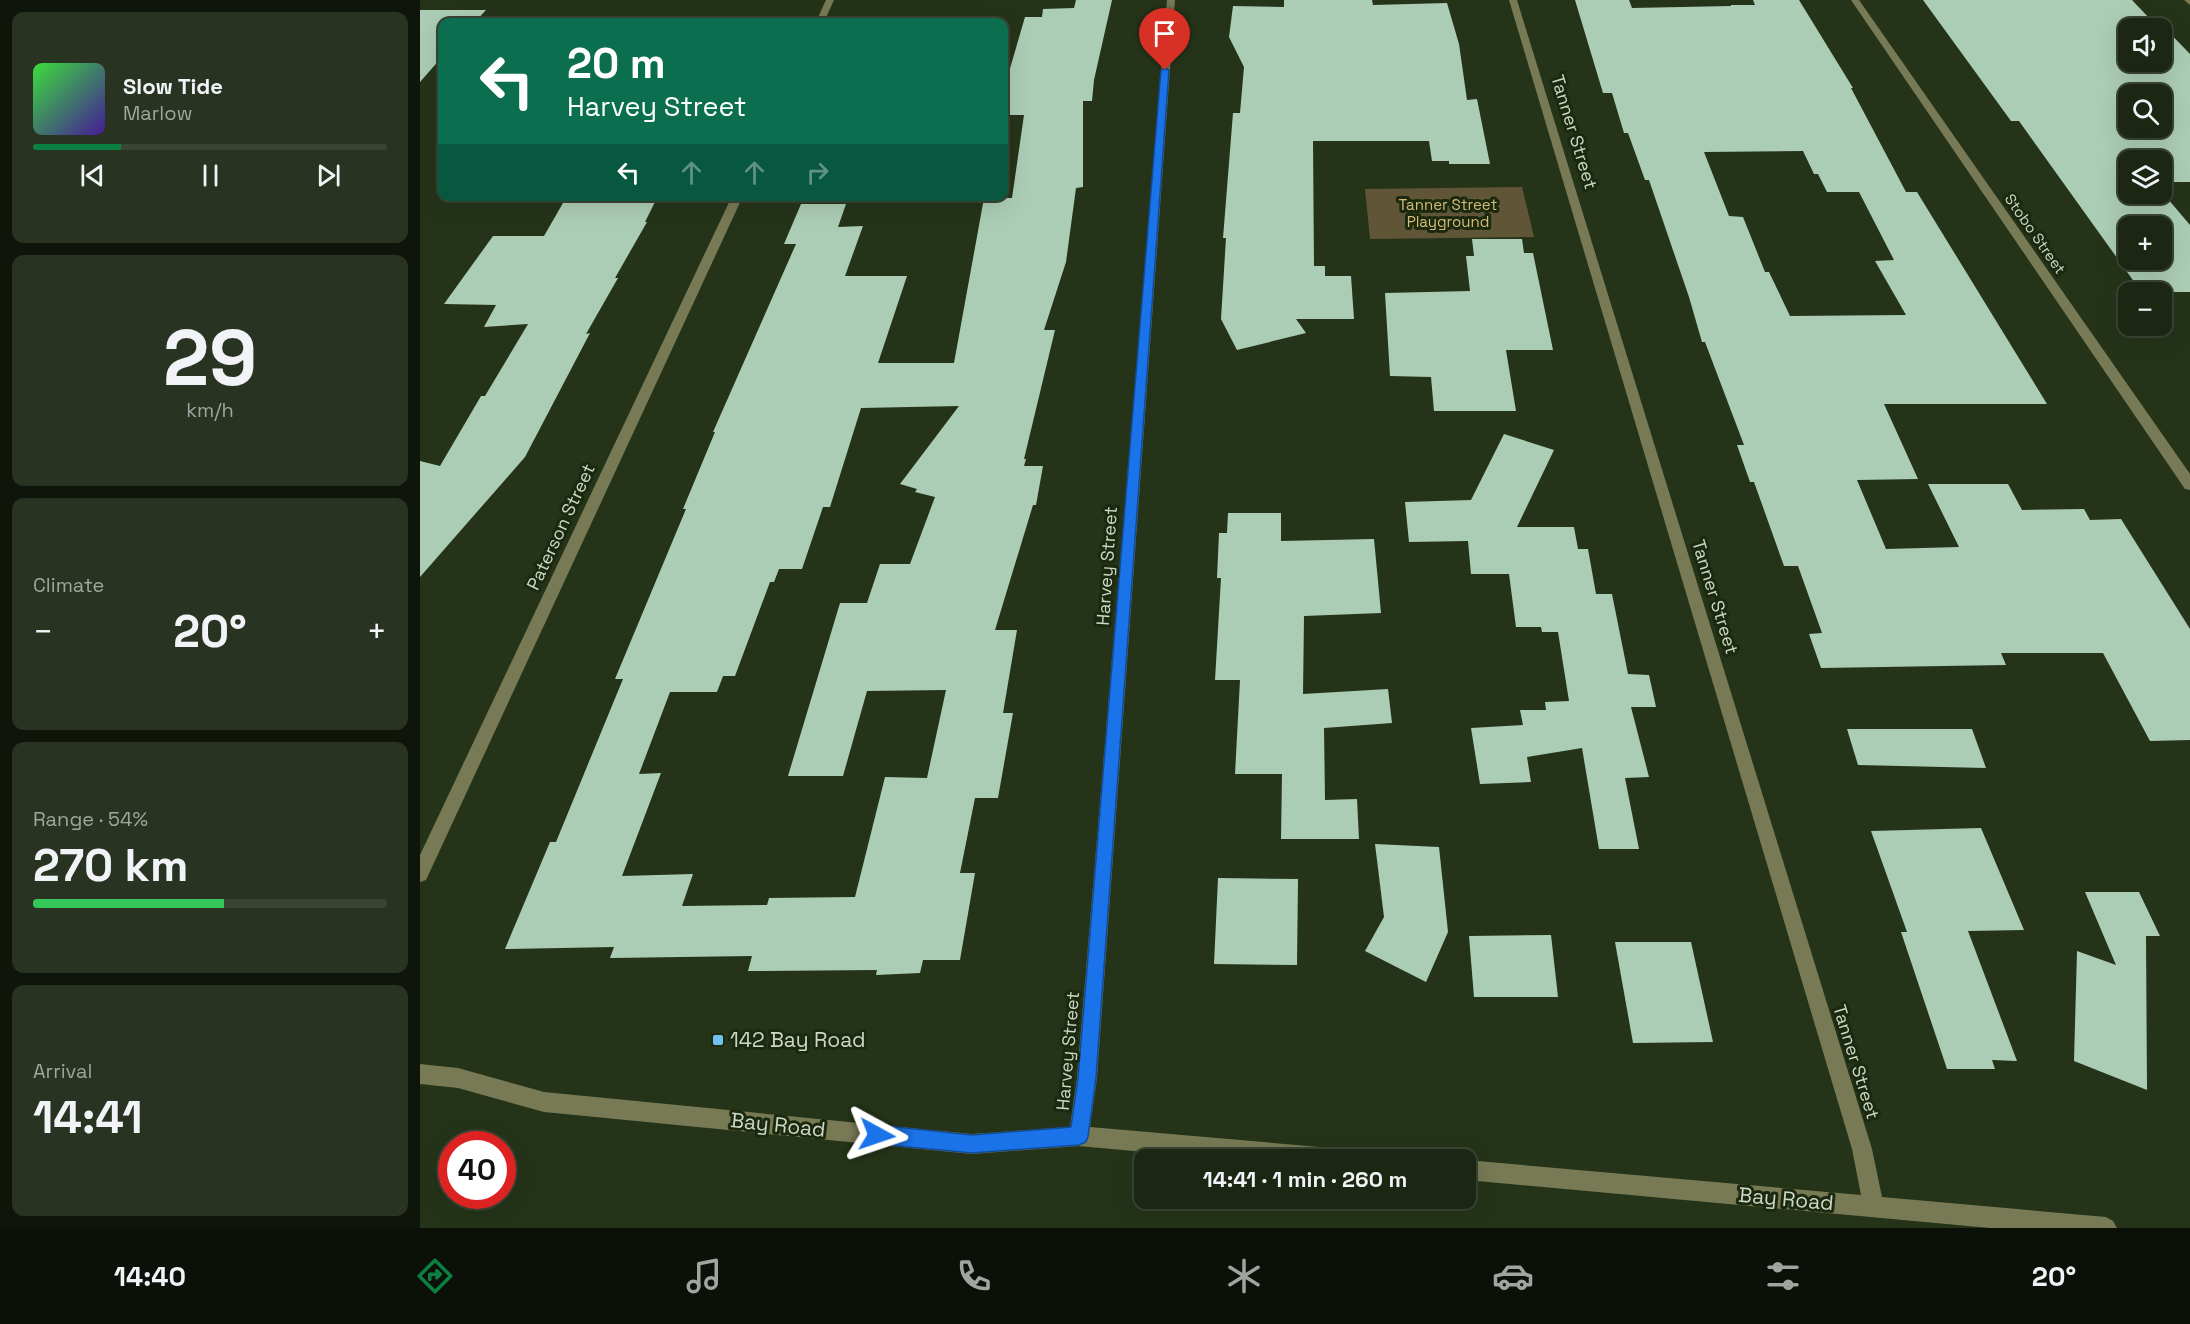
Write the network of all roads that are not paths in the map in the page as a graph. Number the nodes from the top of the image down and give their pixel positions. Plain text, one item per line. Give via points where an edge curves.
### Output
1 (830, 0) edge
2 (1171, 0) edge
3 (1513, 0) edge
4 (1855, 0) edge
5 (822, 18) edge
6 (736, 201) edge
7 (2190, 485) edge
8 (420, 874) edge
9 (420, 1074) edge
10 (1079, 1136) junction
11 (1228, 1149) edge
12 (1476, 1171) edge
13 (1874, 1207) junction
14 (2106, 1228) edge

1 - 5 street
2 - 10 street, Harvey Street via 1087,1078
3 - 13 street, Tanner Street via 1862,1149
4 - 7 street, Stobo Street
6 - 8 street, Paterson Street
9 - 10 street, Bay Road via 458,1078 544,1102 960,1143
10 - 11 street, Bay Road
12 - 13 street, Bay Road
13 - 14 street, Bay Road

